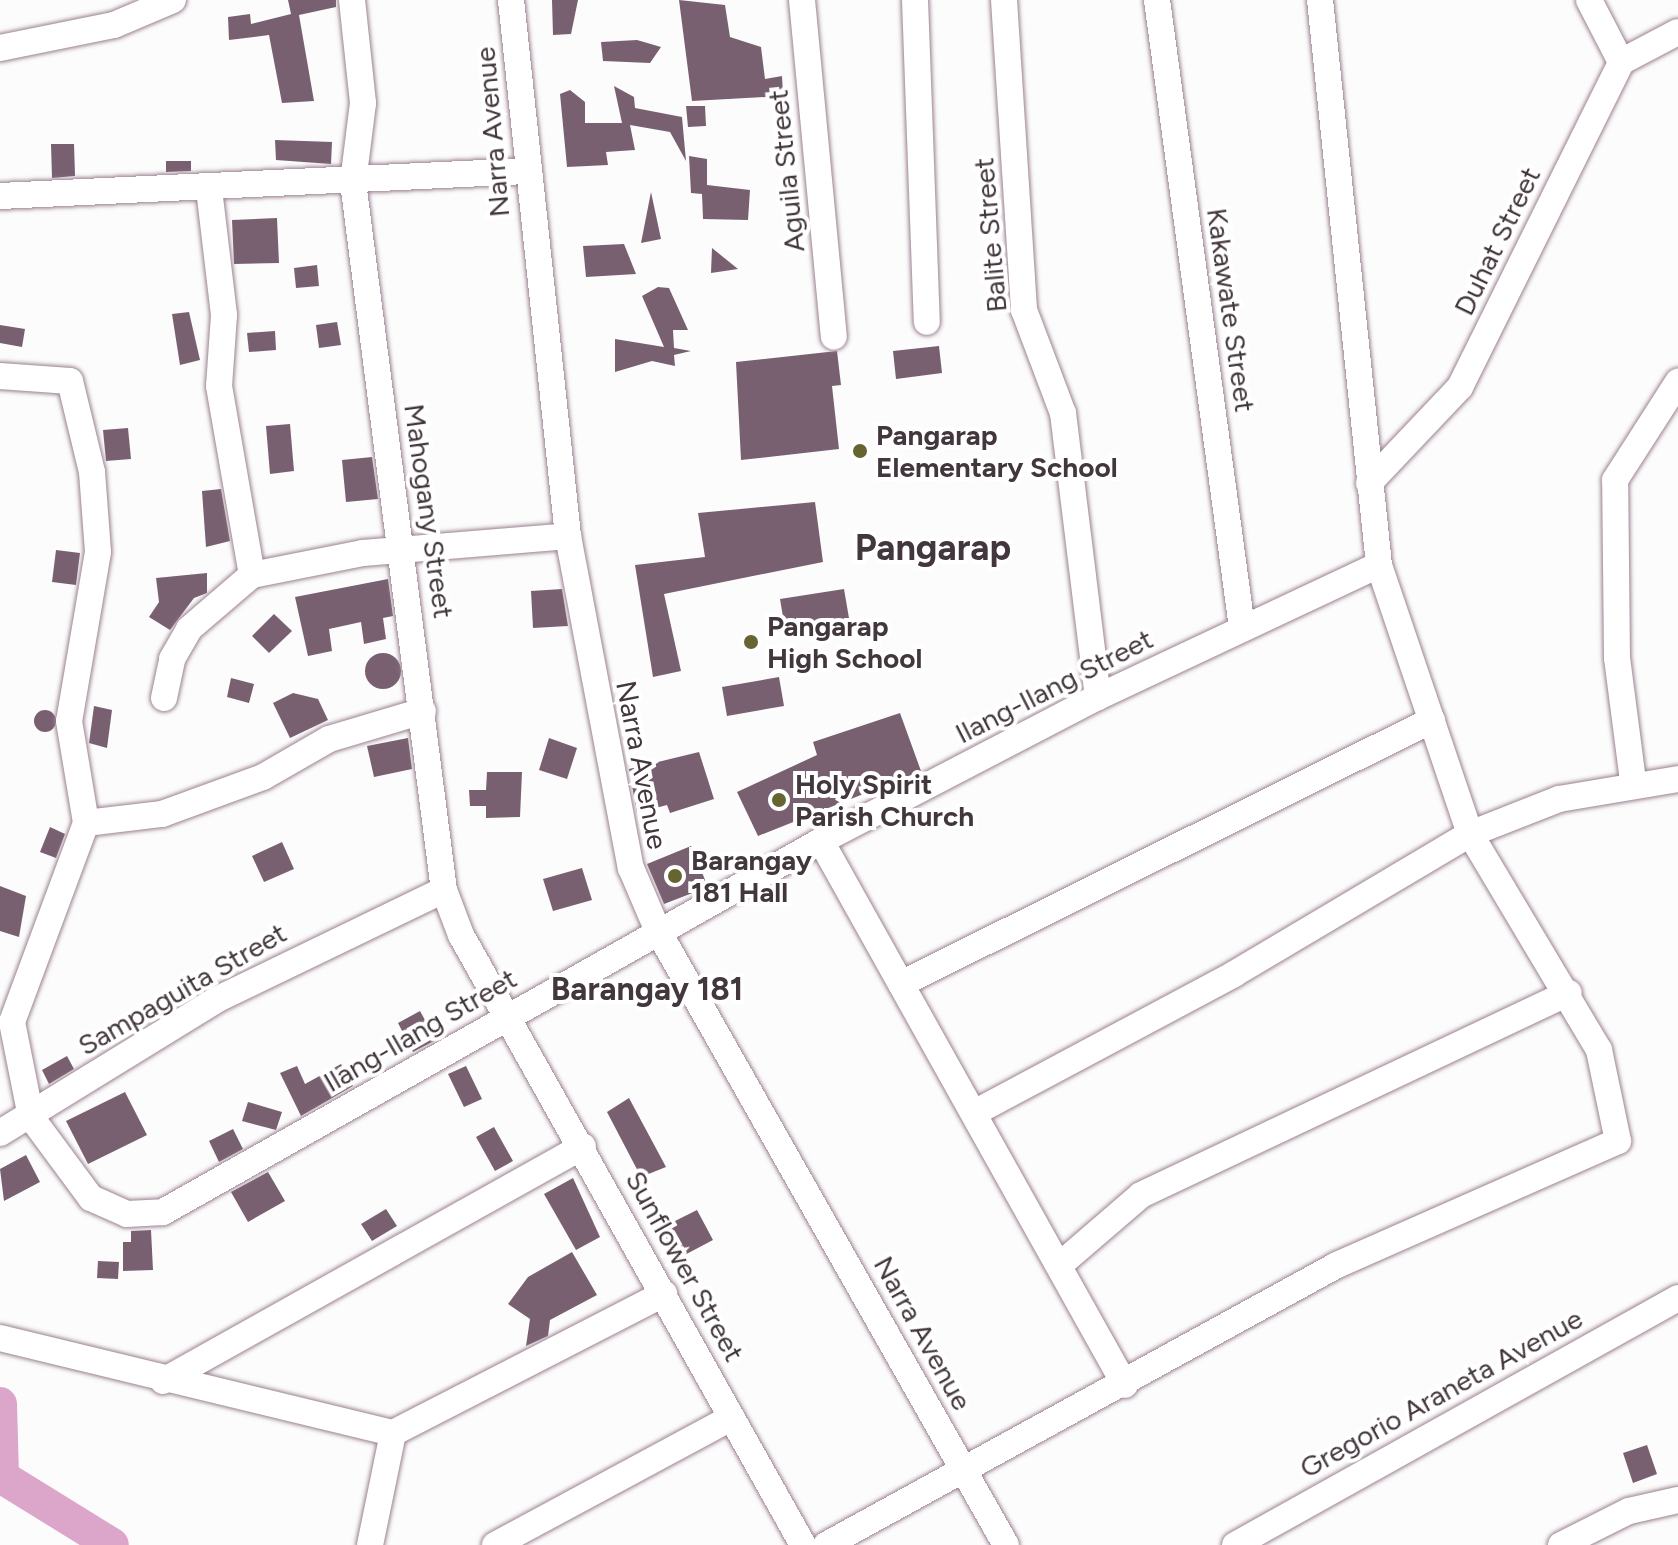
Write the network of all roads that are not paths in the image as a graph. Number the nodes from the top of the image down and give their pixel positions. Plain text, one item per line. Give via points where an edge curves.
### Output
1 (173, 0) edge
2 (352, 0) edge
3 (511, 0) edge
4 (802, 0) edge
5 (915, 0) edge
6 (1004, 0) edge
7 (1157, 0) edge
8 (1320, 0) edge
9 (1589, 0) edge
10 (1678, 32) edge
11 (0, 48) edge
12 (1621, 62) junction
13 (527, 171) junction
14 (353, 182) junction
15 (209, 189) junction
16 (0, 196) edge
17 (927, 322) dead end
18 (834, 336) dead end
19 (0, 376) edge
20 (1678, 382) edge
21 (1369, 483) junction
22 (568, 536) junction
23 (399, 548) junction
24 (1379, 565) junction
25 (252, 575) junction
26 (1242, 628) junction
27 (1098, 697) junction
28 (164, 698) dead end
29 (423, 711) junction
30 (1432, 720) junction
31 (1678, 779) edge
32 (1633, 781) junction
33 (86, 823) junction
34 (1470, 834) junction
35 (821, 841) junction
36 (444, 890) junction
37 (657, 929) junction
38 (901, 984) junction
39 (1569, 993) junction
40 (507, 1018) junction
41 (974, 1113) junction
42 (31, 1117) junction
43 (0, 1133) edge
44 (583, 1146) junction
45 (1062, 1263) junction
46 (664, 1294) junction
47 (1678, 1298) edge
48 (0, 1338) edge
49 (163, 1381) junction
50 (1125, 1385) junction
51 (731, 1418) junction
52 (393, 1433) junction
53 (966, 1474) junction
54 (1678, 1500) edge
55 (370, 1545) edge
56 (495, 1545) edge
57 (803, 1545) edge
58 (826, 1545) edge
59 (1006, 1545) edge
60 (1235, 1545) edge
61 (1561, 1545) edge

1 - 11 street via 114,25
2 - 14 street, Mahogany Street via 363,103
3 - 13 street, Narra Avenue
4 - 18 street, Aguila Street
5 - 17 street
6 - 27 street, Balite Street via 1024,310 1063,413
7 - 26 street, Kakawate Street
8 - 21 street
9 - 12 street
10 - 12 street
12 - 21 street, Duhat Street via 1460,387
13 - 14 street
13 - 22 street, Narra Avenue
14 - 15 street
14 - 23 street, Mahogany Street
15 - 16 street
15 - 25 street via 224,315 219,386
19 - 33 street via 70,381 92,472 98,552 69,721
20 - 32 street via 1615,480 1617,658
21 - 24 street
22 - 23 street
22 - 37 street, Narra Avenue via 621,837
23 - 25 street
23 - 29 street, Mahogany Street
24 - 26 street, Ilang-Ilang Street
24 - 30 street
25 - 28 street via 189,629 172,659
26 - 27 street, Ilang-Ilang Street
27 - 35 street, Ilang-Ilang Street
29 - 33 street via 329,739 263,777 162,814
29 - 36 street, Mahogany Street
30 - 34 street
30 - 38 street
31 - 32 street
32 - 34 street via 1559,799
33 - 42 street via 12,1022
34 - 39 street
34 - 41 street via 1234,974
35 - 37 street, Ilang-Ilang Street
35 - 38 street
36 - 40 street, Mahogany Street
36 - 42 street, Sampaguita Street via 216,1000
37 - 40 street, Ilang-Ilang Street
37 - 53 street, Narra Avenue
38 - 41 street
39 - 45 street via 1141,1195
39 - 50 street via 1599,1050 1618,1141 1337,1265
40 - 42 street, Ilang-Ilang Street via 163,1212 127,1214 91,1198
40 - 44 street, Sunflower Street
41 - 45 street
42 - 43 street, Sampaguita Street
44 - 46 street, Sunflower Street
44 - 49 street
45 - 50 street
46 - 51 street, Sunflower Street
46 - 52 street
47 - 60 street, Gregorio Araneta Avenue
48 - 49 street
49 - 52 street
50 - 53 street
51 - 56 street
51 - 57 street, Sunflower Street
52 - 55 street
53 - 58 street
53 - 59 street, Narra Avenue
54 - 61 street via 1629,1511

